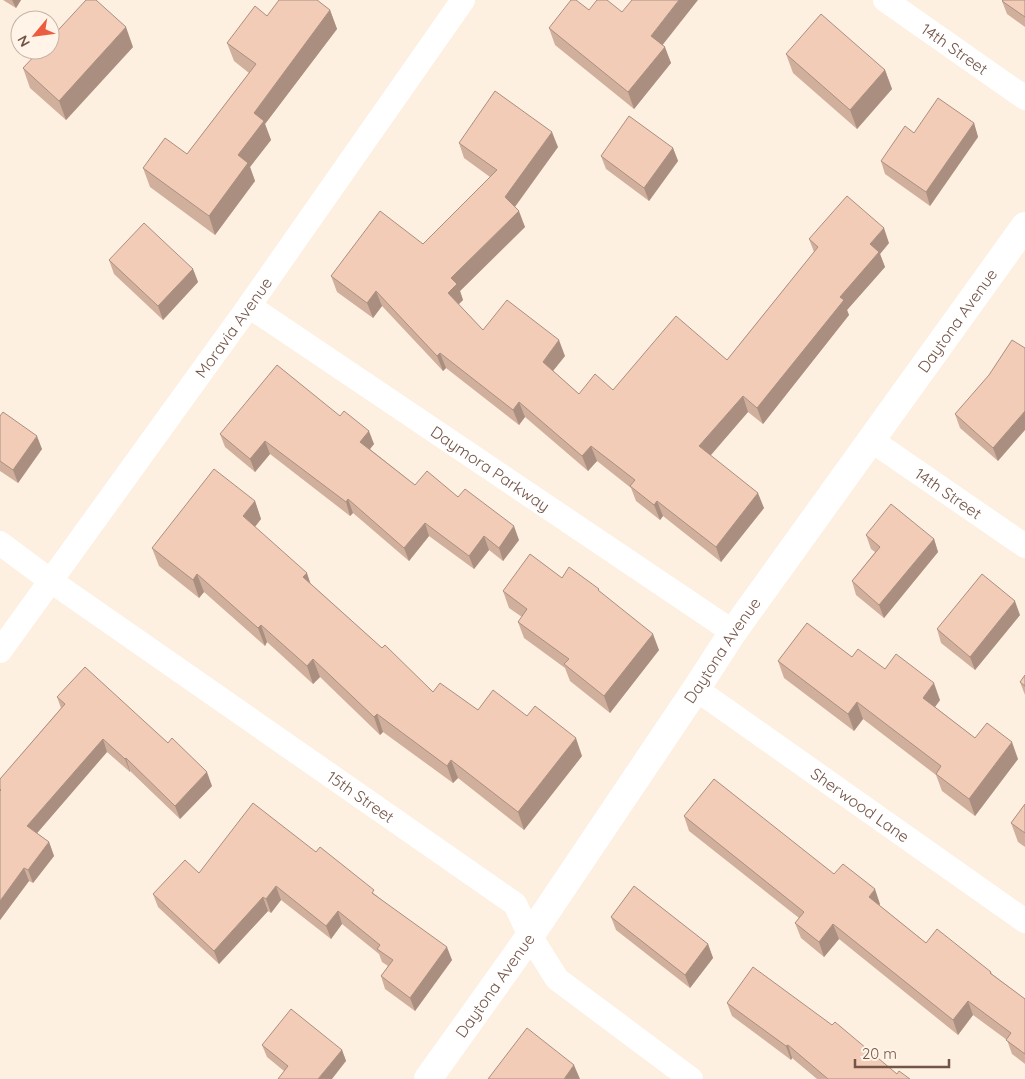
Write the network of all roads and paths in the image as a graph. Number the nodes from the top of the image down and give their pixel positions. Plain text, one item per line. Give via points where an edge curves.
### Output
1 (463, 0) edge
2 (885, 0) edge
3 (1025, 98) edge
4 (1025, 226) edge
5 (249, 306) junction
6 (871, 440) junction
7 (0, 543) edge
8 (1025, 546) edge
9 (51, 581) junction
10 (732, 632) junction
11 (0, 651) edge
12 (696, 690) junction
13 (1025, 921) edge
14 (530, 936) junction
15 (428, 1079) edge
16 (691, 1079) edge

1 - 5 street, Moravia Avenue
2 - 3 street, 14th Street
4 - 6 street, Daytona Avenue
5 - 9 street, Moravia Avenue
5 - 10 street, Daymora Parkway
6 - 8 street, 14th Street
6 - 10 street, Daytona Avenue
7 - 9 street, 15th Street
9 - 11 street, Moravia Avenue
9 - 14 street, 15th Street via 515,904
10 - 12 street, Daytona Avenue
12 - 13 street, Sherwood Lane
12 - 14 street, Daytona Avenue
14 - 15 street, Daytona Avenue
14 - 16 street, 15th Street via 557,979

